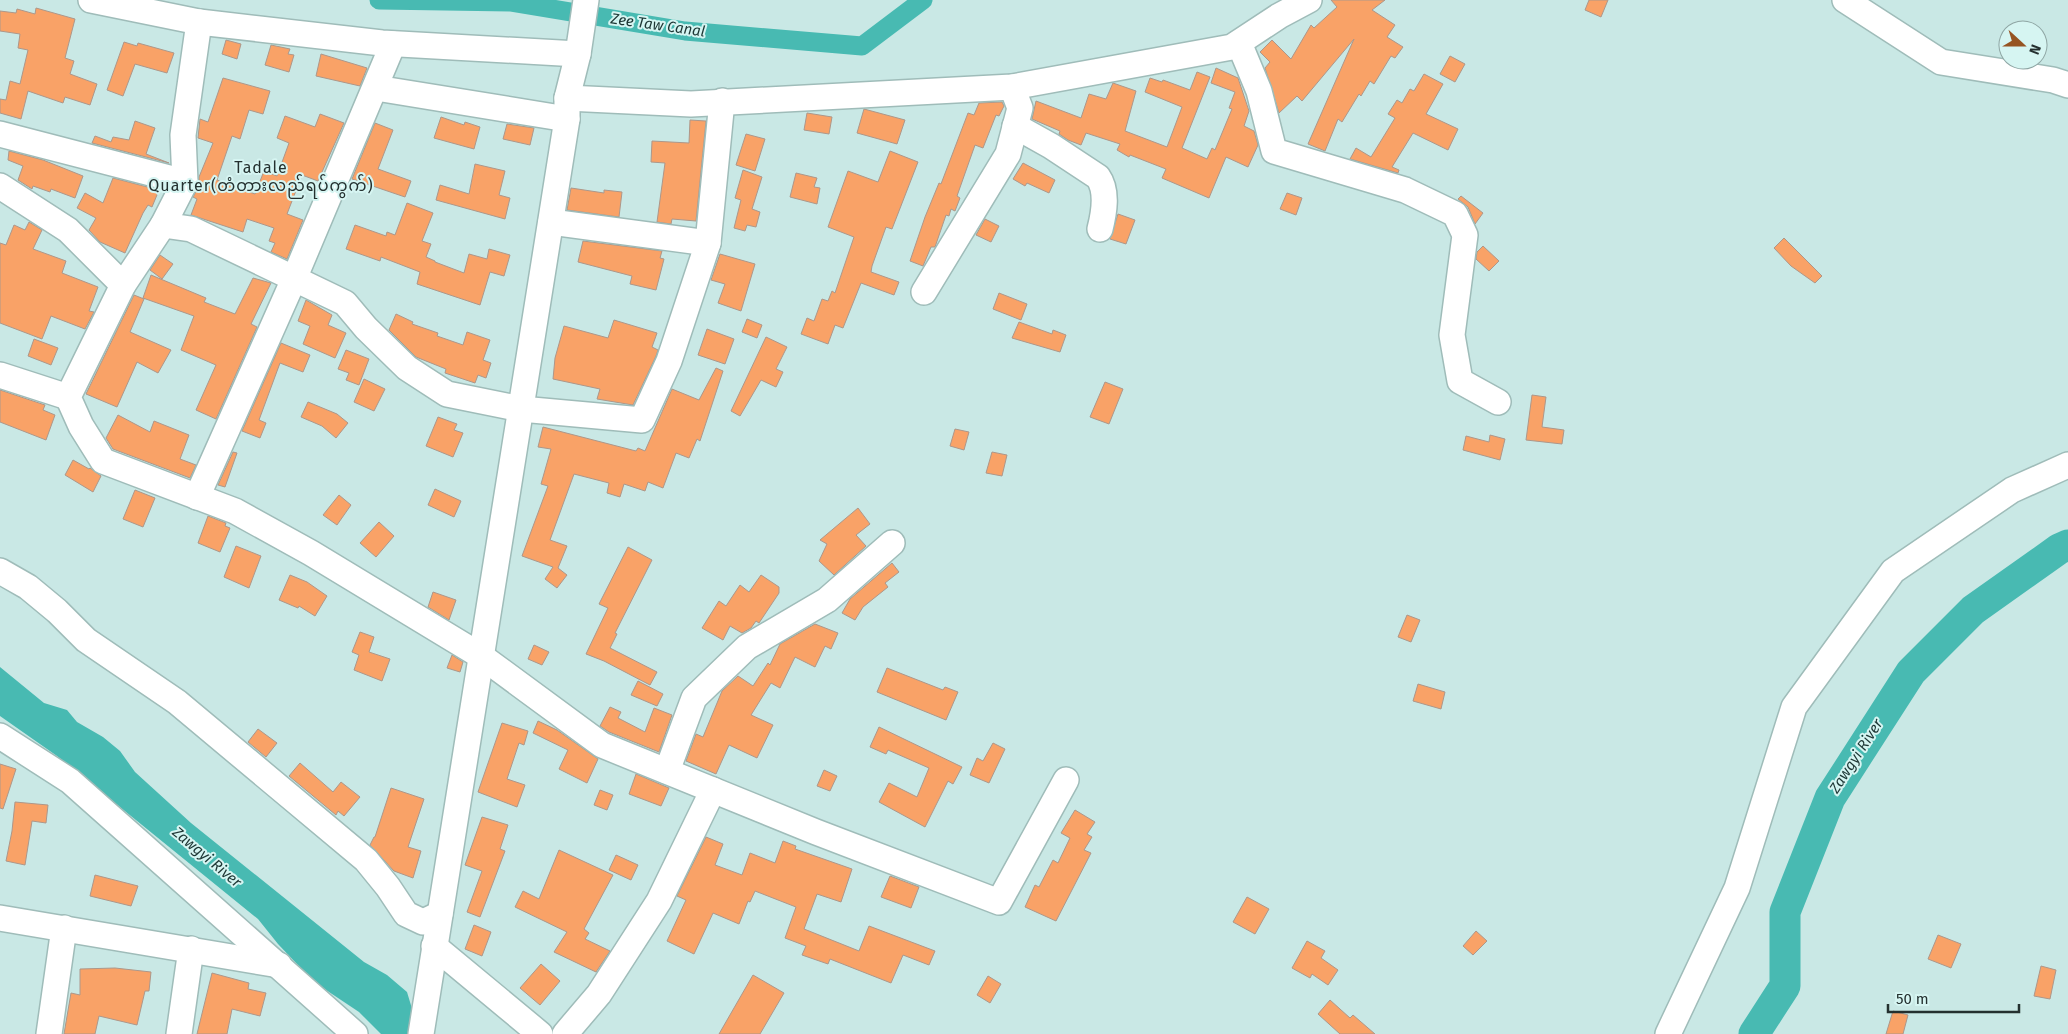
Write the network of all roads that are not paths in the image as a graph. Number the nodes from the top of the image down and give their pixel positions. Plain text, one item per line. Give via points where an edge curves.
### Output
1 (91, 0) edge
2 (586, 0) edge
3 (1309, 0) edge
4 (1845, 0) edge
5 (198, 22) junction
6 (1239, 43) junction
7 (393, 44) junction
8 (579, 44) junction
9 (2068, 85) edge
10 (1012, 87) junction
11 (376, 88) junction
12 (722, 101) junction
13 (567, 109) junction
14 (1015, 126) junction
15 (0, 134) edge
16 (185, 182) junction
17 (0, 186) edge
18 (551, 222) junction
19 (163, 225) junction
20 (1100, 229) dead end
21 (708, 243) junction
22 (294, 279) junction
23 (122, 285) junction
24 (924, 292) dead end
25 (0, 376) edge
26 (68, 397) junction
27 (1498, 402) dead end
28 (521, 409) junction
29 (2068, 465) edge
30 (197, 497) junction
31 (892, 543) dead end
32 (0, 570) edge
33 (481, 656) junction
34 (0, 736) edge
35 (667, 771) junction
36 (1066, 780) dead end
37 (713, 790) junction
38 (440, 914) junction
39 (0, 918) edge
40 (64, 928) junction
41 (434, 946) junction
42 (191, 949) junction
43 (279, 965) junction
44 (49, 1034) edge
45 (179, 1034) edge
46 (355, 1034) edge
47 (421, 1034) edge
48 (540, 1034) edge
49 (565, 1034) edge
50 (1668, 1034) edge

1 - 5 street
2 - 8 street
3 - 6 street
4 - 9 street via 1941,62
5 - 7 street
5 - 16 street via 183,135
6 - 10 street via 1232,47
6 - 27 street via 1259,91 1274,151 1405,190 1455,214 1465,235 1452,335 1455,365 1460,380
7 - 8 street
7 - 11 street
8 - 13 street
10 - 12 street
10 - 14 street via 1020,108
11 - 13 street
11 - 22 street
12 - 13 street
12 - 21 street
13 - 18 street
14 - 20 street via 1098,178 1102,183 1104,210
14 - 24 street via 1008,154
15 - 16 street
16 - 19 street
17 - 23 street via 68,230
18 - 21 street
18 - 28 street
19 - 22 street via 191,230
19 - 23 street
21 - 28 street via 669,361 642,420
22 - 28 street via 344,303 407,368 447,394
22 - 30 street
23 - 26 street
25 - 26 street
26 - 30 street via 81,426 103,461
28 - 33 street
29 - 50 street via 2012,490 1893,571 1794,707 1737,888
30 - 33 street via 235,512 311,553
31 - 35 street via 827,600 747,647 694,698
32 - 38 street via 57,611 86,640 177,702 358,854 388,887 406,914 423,922
33 - 35 street via 602,744
33 - 38 street
34 - 43 street via 70,781
35 - 37 street
36 - 37 street via 999,902
37 - 49 street via 659,901 599,994
38 - 41 street
39 - 40 street
40 - 42 street
40 - 44 street
41 - 47 street
41 - 48 street
42 - 43 street
42 - 45 street
43 - 46 street

